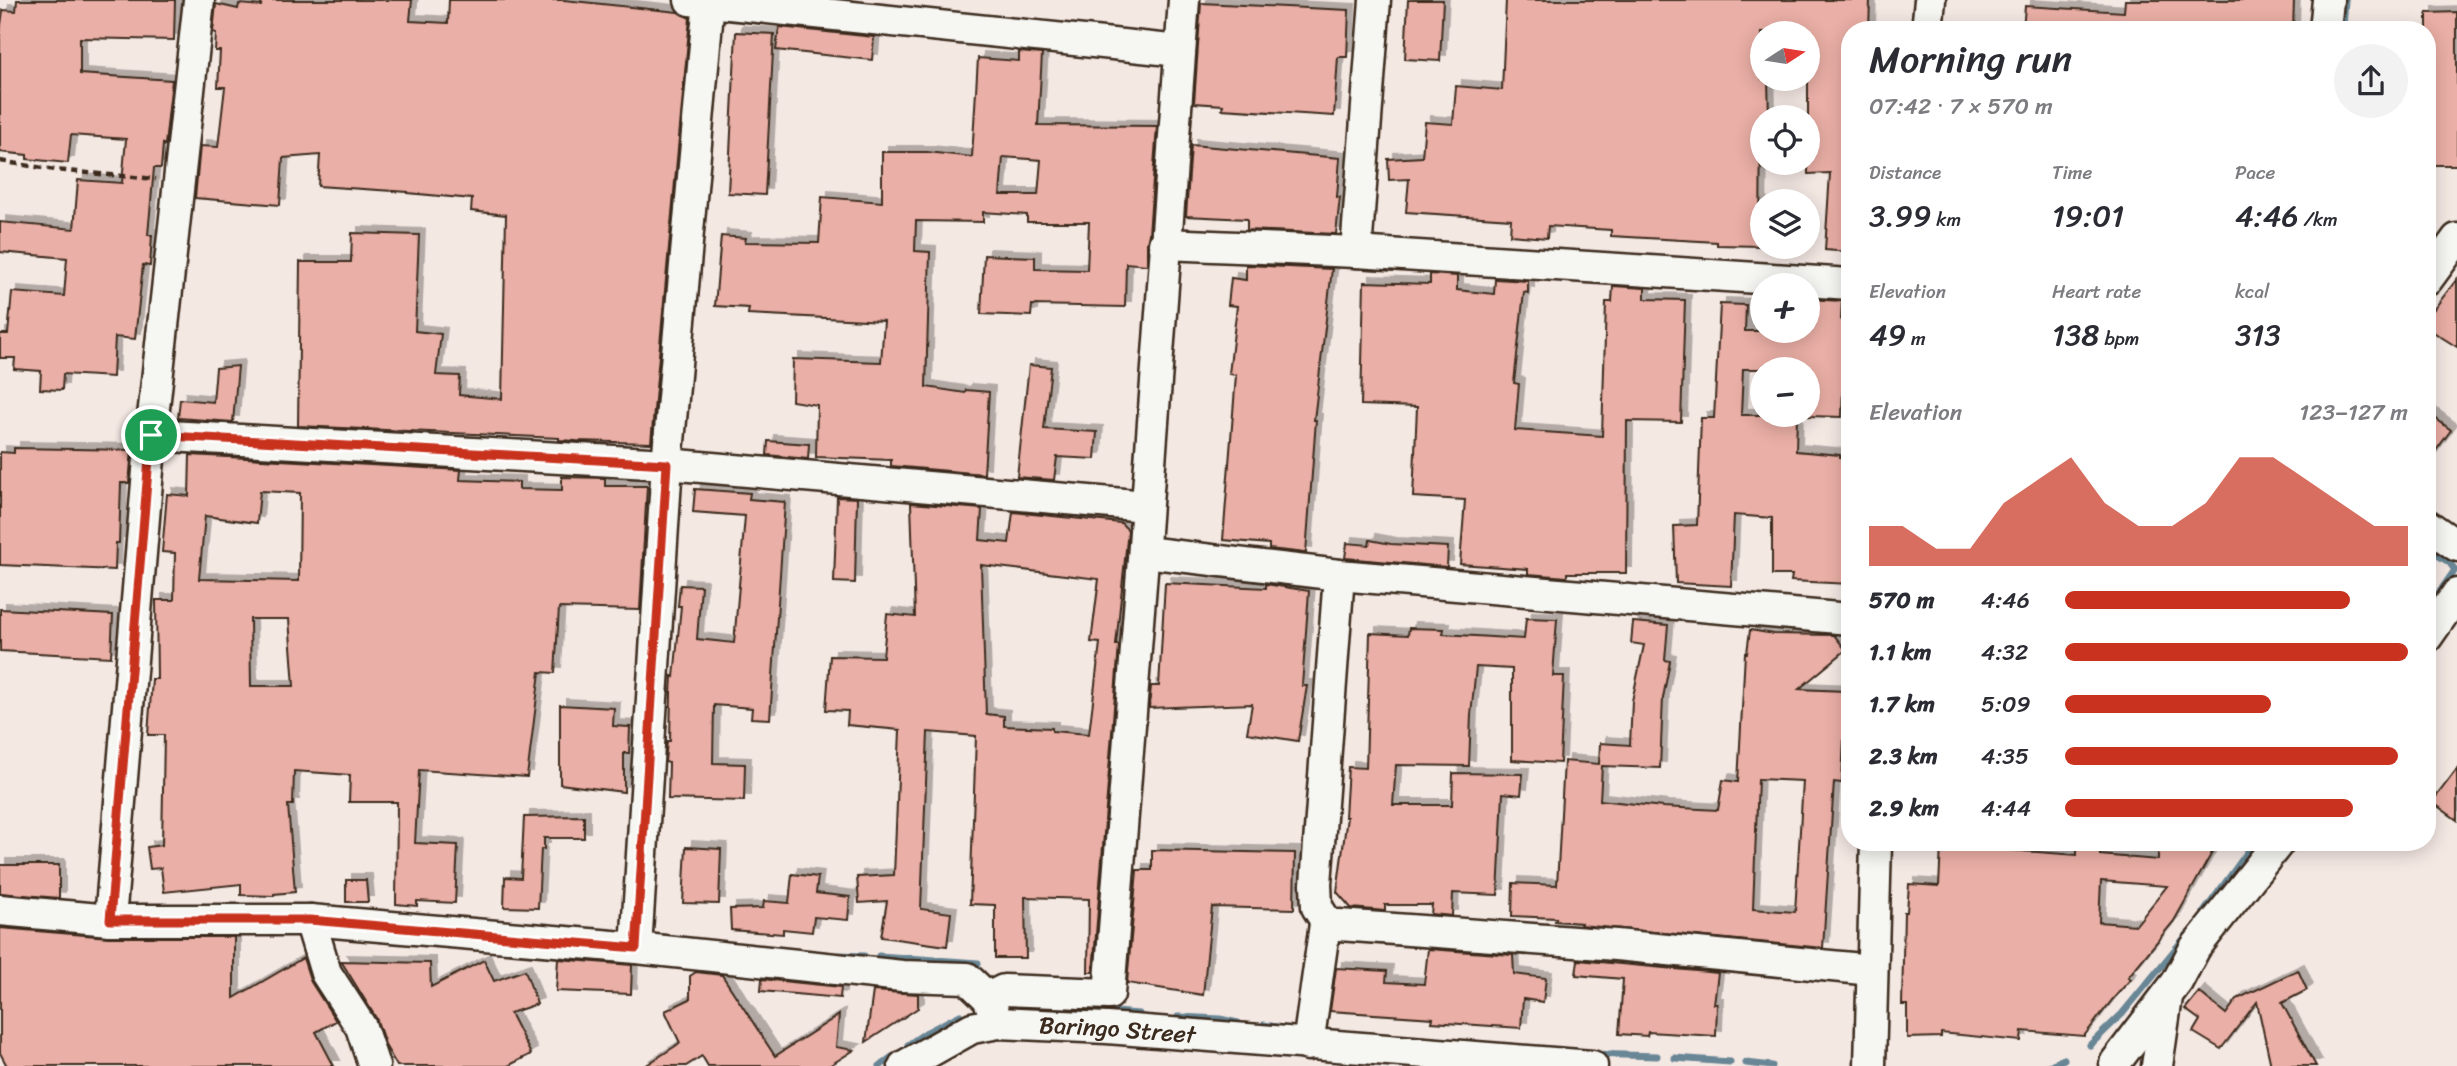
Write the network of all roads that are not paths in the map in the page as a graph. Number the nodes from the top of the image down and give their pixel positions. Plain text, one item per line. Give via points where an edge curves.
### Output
1 (199, 0) edge
2 (1184, 0) edge
3 (1375, 0) edge
4 (1930, 0) edge
5 (2328, 0) edge
6 (703, 1) edge
7 (1928, 21) edge
8 (2326, 21) edge
9 (1180, 51) junction
10 (2457, 239) edge
11 (1164, 244) junction
12 (1356, 252) junction
13 (2436, 268) edge
14 (1841, 283) edge
15 (151, 435) junction
16 (667, 464) junction
17 (1146, 506) junction
18 (2436, 531) edge
19 (2457, 546) edge
20 (1145, 552) junction
21 (1339, 575) junction
22 (2457, 594) edge
23 (1841, 618) edge
24 (2436, 624) edge
25 (1876, 851) edge
26 (2272, 851) edge
27 (0, 910) edge
28 (110, 920) junction
29 (310, 920) junction
30 (1325, 924) junction
31 (636, 948) junction
32 (1872, 970) junction
33 (2168, 993) junction
34 (993, 1011) junction
35 (1308, 1045) junction
36 (2118, 1065) edge
37 (374, 1066) edge
38 (904, 1066) edge
39 (1592, 1066) edge
40 (1870, 1066) edge
41 (2157, 1066) edge

1 - 15 street
2 - 9 street
3 - 12 street
4 - 7 street
5 - 8 street
6 - 9 street
6 - 16 street
9 - 11 street
10 - 13 street
11 - 12 street
11 - 17 street
12 - 14 street
15 - 16 street
15 - 28 street
16 - 17 street
16 - 31 street
17 - 20 street
18 - 19 street
20 - 21 street
20 - 34 street via 1109,994 1004,990
21 - 23 street
21 - 30 street via 1316,884 1317,907
22 - 24 street
25 - 32 street
26 - 33 street via 2195,948
27 - 28 street
28 - 29 street
29 - 31 street
29 - 37 street via 326,973 361,1027
30 - 32 street
30 - 35 street
31 - 34 street via 902,976 967,978
32 - 40 street
33 - 36 street
33 - 41 street
34 - 35 street, Baringo Street via 1107,1028
34 - 38 street, Baringo Street
35 - 39 street, Baringo Street

